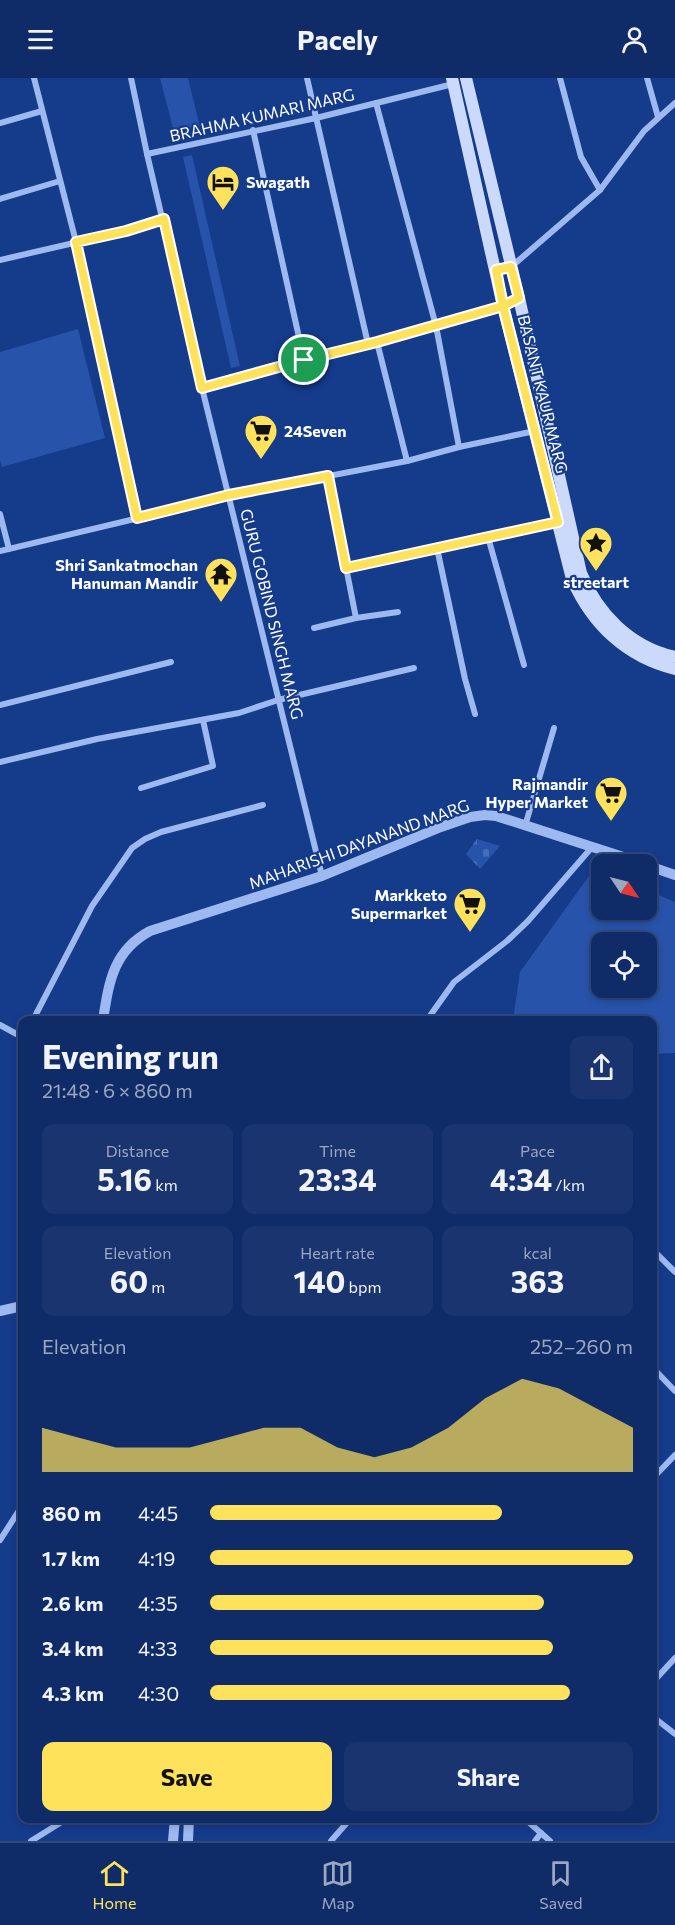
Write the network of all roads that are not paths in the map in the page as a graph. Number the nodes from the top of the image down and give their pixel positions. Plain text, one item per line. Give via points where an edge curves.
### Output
1 (34, 78) edge
2 (131, 78) edge
3 (307, 78) edge
4 (466, 78) edge
5 (561, 78) edge
6 (646, 78) edge
7 (453, 81) edge
8 (376, 103) junction
9 (675, 103) edge
10 (42, 111) junction
11 (658, 117) junction
12 (316, 118) junction
13 (0, 123) edge
14 (253, 130) junction
15 (147, 154) junction
16 (60, 182) junction
17 (600, 190) junction
18 (0, 199) edge
19 (164, 219) junction
20 (76, 242) junction
21 (0, 260) edge
22 (511, 267) junction
23 (496, 270) junction
24 (519, 298) junction
25 (503, 306) junction
26 (436, 326) junction
27 (377, 342) junction
28 (368, 344) junction
29 (304, 360) junction
30 (202, 388) junction
31 (535, 431) junction
32 (459, 447) junction
33 (407, 461) junction
34 (328, 476) junction
35 (229, 495) junction
36 (0, 514) edge
37 (137, 518) junction
38 (558, 522) junction
39 (488, 537) junction
40 (437, 548) junction
41 (9, 549) junction
42 (0, 551) edge
43 (346, 568) junction
44 (398, 612) dead end
45 (356, 618) junction
46 (314, 628) dead end
47 (675, 657) edge
48 (171, 662) dead end
49 (524, 665) dead end
50 (414, 668) dead end
51 (675, 669) edge
52 (278, 700) junction
53 (0, 705) edge
54 (475, 714) dead end
55 (203, 720) junction
56 (554, 728) dead end
57 (0, 762) edge
58 (141, 788) dead end
59 (263, 805) dead end
60 (525, 826) junction
61 (594, 846) junction
62 (617, 854) edge
63 (657, 868) edge
64 (675, 875) edge
65 (322, 876) junction
66 (35, 1016) edge
67 (104, 1016) edge
68 (430, 1016) edge
69 (0, 1025) edge
70 (18, 1035) edge
71 (657, 1254) edge
72 (675, 1272) edge
73 (18, 1307) edge
74 (0, 1311) edge
75 (657, 1372) edge
76 (675, 1391) edge
77 (675, 1455) edge
78 (657, 1474) edge
79 (18, 1512) edge
80 (0, 1540) edge
81 (675, 1658) edge
82 (657, 1678) edge
83 (657, 1720) edge
84 (675, 1734) edge
85 (60, 1823) edge
86 (175, 1823) edge
87 (189, 1823) edge
88 (347, 1823) edge
89 (530, 1823) edge
90 (541, 1833) junction
91 (31, 1841) edge
92 (173, 1841) edge
93 (188, 1841) edge
94 (331, 1841) edge
95 (535, 1841) edge
96 (550, 1841) edge

1 - 10 street
2 - 15 street, GURU GOBIND SINGH MARG
3 - 12 street
4 - 22 main road, BASANT KAUR MARG
5 - 17 street via 581,157
6 - 11 street
7 - 8 street, BRAHMA KUMARI MARG
7 - 23 main road, BASANT KAUR MARG
8 - 12 street, BRAHMA KUMARI MARG
8 - 26 street
9 - 11 street
10 - 13 street
10 - 16 street
11 - 17 street
12 - 14 street, BRAHMA KUMARI MARG
12 - 28 street
14 - 15 street, BRAHMA KUMARI MARG
14 - 29 street
15 - 19 street, GURU GOBIND SINGH MARG
16 - 18 street
16 - 20 street
17 - 22 street
19 - 20 street
19 - 30 street, GURU GOBIND SINGH MARG
20 - 21 street
20 - 37 street
22 - 23 street
22 - 24 main road, BASANT KAUR MARG
23 - 25 main road, BASANT KAUR MARG
24 - 25 street
24 - 47 main road, BASANT KAUR MARG via 581,573 597,605 622,631 652,650
25 - 26 street
25 - 31 main road, BASANT KAUR MARG
26 - 27 street
26 - 32 street
27 - 28 street
27 - 33 street
28 - 29 street
29 - 30 street
30 - 35 street, GURU GOBIND SINGH MARG
31 - 32 street
31 - 38 main road, BASANT KAUR MARG
32 - 33 street
33 - 34 street
34 - 35 street
34 - 43 street
35 - 37 street
35 - 52 street, GURU GOBIND SINGH MARG
36 - 41 street
37 - 41 street
38 - 39 street
38 - 51 main road, BASANT KAUR MARG via 572,579 590,612 630,650
39 - 40 street
39 - 49 street
40 - 43 street
40 - 54 street
41 - 42 street
43 - 45 street
44 - 45 street
45 - 46 street
48 - 53 street
50 - 52 street
52 - 55 street
52 - 65 street, GURU GOBIND SINGH MARG
55 - 57 street
55 - 58 street via 213,766
56 - 60 street
59 - 66 street via 161,832 132,848 92,906
60 - 61 street, MAHARISHI DAYANAND MARG
60 - 65 street, MAHARISHI DAYANAND MARG via 496,816 470,817
61 - 62 street, MAHARISHI DAYANAND MARG
61 - 68 street via 528,921 454,982
63 - 64 street, MAHARISHI DAYANAND MARG
65 - 67 street, MAHARISHI DAYANAND MARG via 138,937 115,967
69 - 70 street
71 - 72 street
73 - 74 street
75 - 76 street
77 - 78 street
79 - 80 street
81 - 82 street
83 - 84 street
85 - 91 street
86 - 92 street
87 - 93 street
88 - 94 street
89 - 90 street
90 - 95 street
90 - 96 street

